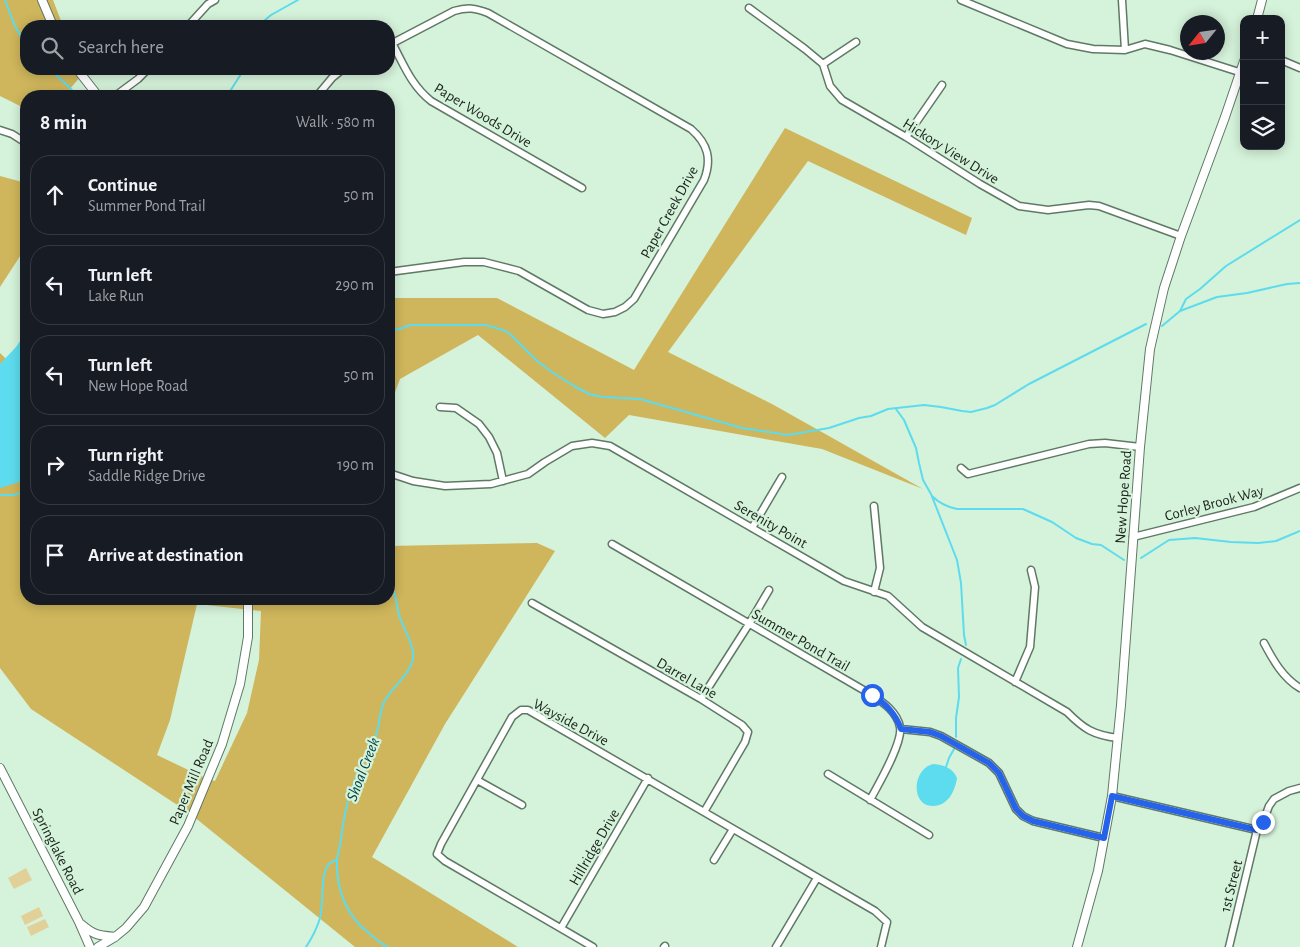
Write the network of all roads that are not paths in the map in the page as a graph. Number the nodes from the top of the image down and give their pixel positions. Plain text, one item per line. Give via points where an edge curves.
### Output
1 (42, 0) edge
2 (215, 0) edge
3 (961, 0) edge
4 (1122, 0) edge
5 (1262, 0) edge
6 (749, 8) dead end
7 (1258, 15) edge
8 (50, 20) edge
9 (193, 20) edge
10 (395, 41) edge
11 (856, 42) dead end
12 (1125, 50) junction
13 (395, 52) edge
14 (1285, 62) edge
15 (823, 64) junction
16 (1300, 68) edge
17 (1240, 72) joint
18 (82, 75) edge
19 (142, 75) edge
20 (336, 75) edge
21 (942, 85) dead end
22 (93, 90) edge
23 (123, 90) edge
24 (322, 90) edge
25 (0, 130) edge
26 (906, 137) junction
27 (20, 139) edge
28 (582, 188) dead end
29 (1181, 236) junction
30 (395, 271) edge
31 (440, 406) dead end
32 (1140, 447) junction
33 (961, 468) dead end
34 (395, 475) edge
35 (782, 477) dead end
36 (503, 480) junction
37 (1300, 488) edge
38 (874, 506) dead end
39 (752, 528) junction
40 (1133, 537) junction
41 (612, 544) dead end
42 (1031, 570) dead end
43 (768, 590) dead end
44 (874, 592) junction
45 (532, 603) dead end
46 (248, 605) edge
47 (749, 624) junction
48 (1264, 643) dead end
49 (1015, 682) junction
50 (1300, 688) edge
51 (701, 699) junction
52 (901, 729) junction
53 (1118, 738) junction
54 (0, 768) edge
55 (828, 774) dead end
56 (648, 778) junction
57 (477, 780) junction
58 (1300, 788) edge
59 (1112, 796) junction
60 (870, 800) junction
61 (522, 805) dead end
62 (704, 812) junction
63 (733, 829) junction
64 (1257, 830) junction
65 (929, 836) dead end
66 (1104, 838) junction
67 (714, 860) dead end
68 (817, 878) junction
69 (79, 922) junction
70 (561, 928) junction
71 (115, 937) junction
72 (90, 947) edge
73 (98, 947) edge
74 (104, 947) edge
75 (593, 947) edge
76 (776, 947) edge
77 (881, 947) edge
78 (1077, 947) edge
79 (1229, 947) edge

1 - 8 street
2 - 9 street
3 - 12 street via 1067,44
4 - 12 street
5 - 7 street
6 - 15 street
10 - 30 street, Paper Creek Drive via 454,11 476,8 691,129 699,136 708,158 704,180 634,299 615,312 603,314 588,310 518,271 484,262
11 - 15 street
12 - 17 street via 1144,44
13 - 28 street, Paper Woods Drive via 421,93 432,101
14 - 16 street
15 - 26 street, Hickory View Drive via 830,86 842,100
17 - 29 street, New Hope Road
18 - 22 street
19 - 23 street
20 - 24 street
21 - 26 street
25 - 27 street
26 - 29 street, Hickory View Drive via 1019,206 1048,210 1099,206
29 - 32 street, New Hope Road via 1164,288 1152,342
31 - 36 street via 456,408 479,424 497,453
32 - 33 street via 1090,444 968,474
32 - 40 street, New Hope Road
34 - 36 street, Serenity Point via 445,486 491,484
35 - 39 street
36 - 39 street, Serenity Point via 528,474 572,446 592,442 610,446
37 - 40 street, Corley Brook Way via 1254,507
38 - 44 street via 880,568
39 - 44 street, Serenity Point via 844,581
40 - 53 street, New Hope Road
41 - 47 street, Summer Pond Trail
42 - 49 street via 1035,587 1030,647
43 - 47 street
44 - 49 street, Serenity Point via 888,596 922,628
45 - 51 street, Darrel Lane
46 - 71 street, Paper Mill Road via 248,637 240,684 222,744 188,826 144,907
47 - 51 street
47 - 52 street, Summer Pond Trail via 881,701 890,709
48 - 50 street via 1286,678
49 - 53 street, Serenity Point via 1067,712 1086,729
51 - 62 street, Darrel Lane via 748,732
52 - 60 street via 897,745
52 - 66 street via 941,736 989,763 999,773 1016,809 1023,816
53 - 59 street, New Hope Road
54 - 69 street, Springlake Road
55 - 60 street
56 - 57 street, Wayside Drive via 528,710 521,710 512,717
56 - 62 street, Wayside Drive
56 - 70 street, Hillridge Drive
57 - 61 street
57 - 70 street, Wayside Drive via 437,854
58 - 64 street, 1st Street via 1274,799
59 - 64 street
59 - 66 street, New Hope Road
60 - 65 street
62 - 63 street, Wayside Drive
63 - 67 street
63 - 68 street, Wayside Drive
64 - 79 street, 1st Street
66 - 78 street, New Hope Road
68 - 76 street
68 - 77 street, Wayside Drive via 875,911 887,922
69 - 71 street via 92,933
69 - 72 street, Springlake Road
70 - 75 street, Wayside Drive
71 - 73 street, Paper Mill Road
71 - 74 street

